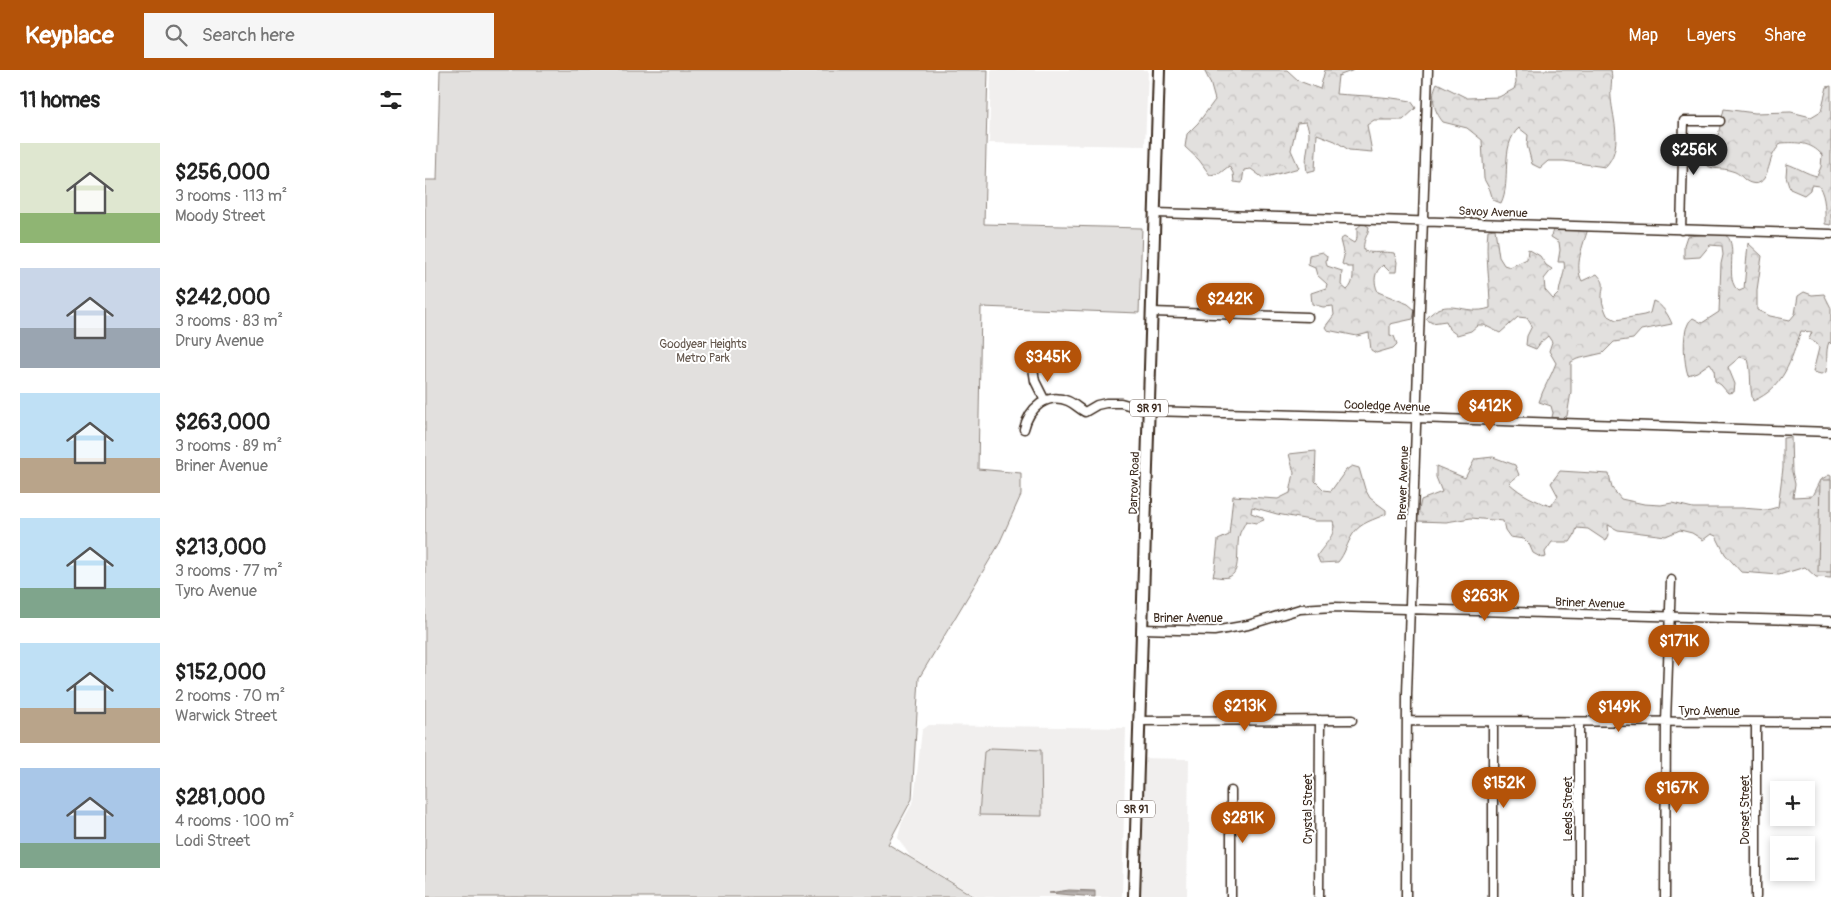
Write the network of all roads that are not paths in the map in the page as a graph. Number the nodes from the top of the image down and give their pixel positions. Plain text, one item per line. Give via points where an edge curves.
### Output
1 (1159, 70) edge
2 (1428, 70) edge
3 (1721, 121) dead end
4 (1155, 213) junction
5 (1423, 221) junction
6 (1681, 230) junction
7 (1831, 234) edge
8 (1152, 312) junction
9 (1307, 317) dead end
10 (1033, 368) dead end
11 (1045, 401) junction
12 (1149, 411) junction
13 (1416, 418) junction
14 (1024, 428) dead end
15 (1831, 432) edge
16 (1671, 580) dead end
17 (1410, 609) junction
18 (1669, 616) junction
19 (1831, 621) edge
20 (1142, 629) junction
21 (1320, 720) junction
22 (1352, 720) dead end
23 (1139, 721) junction
24 (1407, 721) junction
25 (1493, 722) junction
26 (1579, 722) junction
27 (1666, 722) junction
28 (1756, 722) junction
29 (1831, 722) edge
30 (1231, 791) dead end
31 (1134, 897) edge
32 (1231, 897) edge
33 (1319, 897) edge
34 (1406, 897) edge
35 (1493, 897) edge
36 (1579, 897) edge
37 (1665, 897) edge
38 (1755, 897) edge

1 - 4 main road, Darrow Road / SR 91
2 - 5 street, Brewer Avenue
3 - 6 street via 1684,121
4 - 5 street, Savoy Avenue
4 - 8 main road, Darrow Road / SR 91
5 - 6 street, Savoy Avenue
5 - 13 street, Brewer Avenue
6 - 7 street, Savoy Avenue
8 - 9 street
8 - 12 main road, Darrow Road / SR 91
10 - 11 street via 1035,381
11 - 12 street, Cooledge Avenue via 1065,400 1085,412 1106,402
11 - 14 street via 1033,409
12 - 13 street, Cooledge Avenue
12 - 20 main road, Darrow Road / SR 91
13 - 15 street, Cooledge Avenue
13 - 17 street, Brewer Avenue
16 - 18 street
17 - 18 street, Briner Avenue
17 - 20 street, Briner Avenue via 1310,608 1233,629
17 - 24 street, Brewer Avenue
18 - 19 street, Briner Avenue
18 - 27 street
20 - 23 main road, Darrow Road / SR 91
21 - 22 street
21 - 23 street
21 - 33 street, Crystal Street
23 - 31 main road, Darrow Road / SR 91
24 - 25 street, Tyro Avenue
24 - 34 street, Brewer Avenue
25 - 26 street, Tyro Avenue
25 - 35 street
26 - 27 street, Tyro Avenue
26 - 36 street, Leeds Street
27 - 28 street, Tyro Avenue
27 - 37 street
28 - 29 street, Tyro Avenue
28 - 38 street, Dorset Street
30 - 32 street

